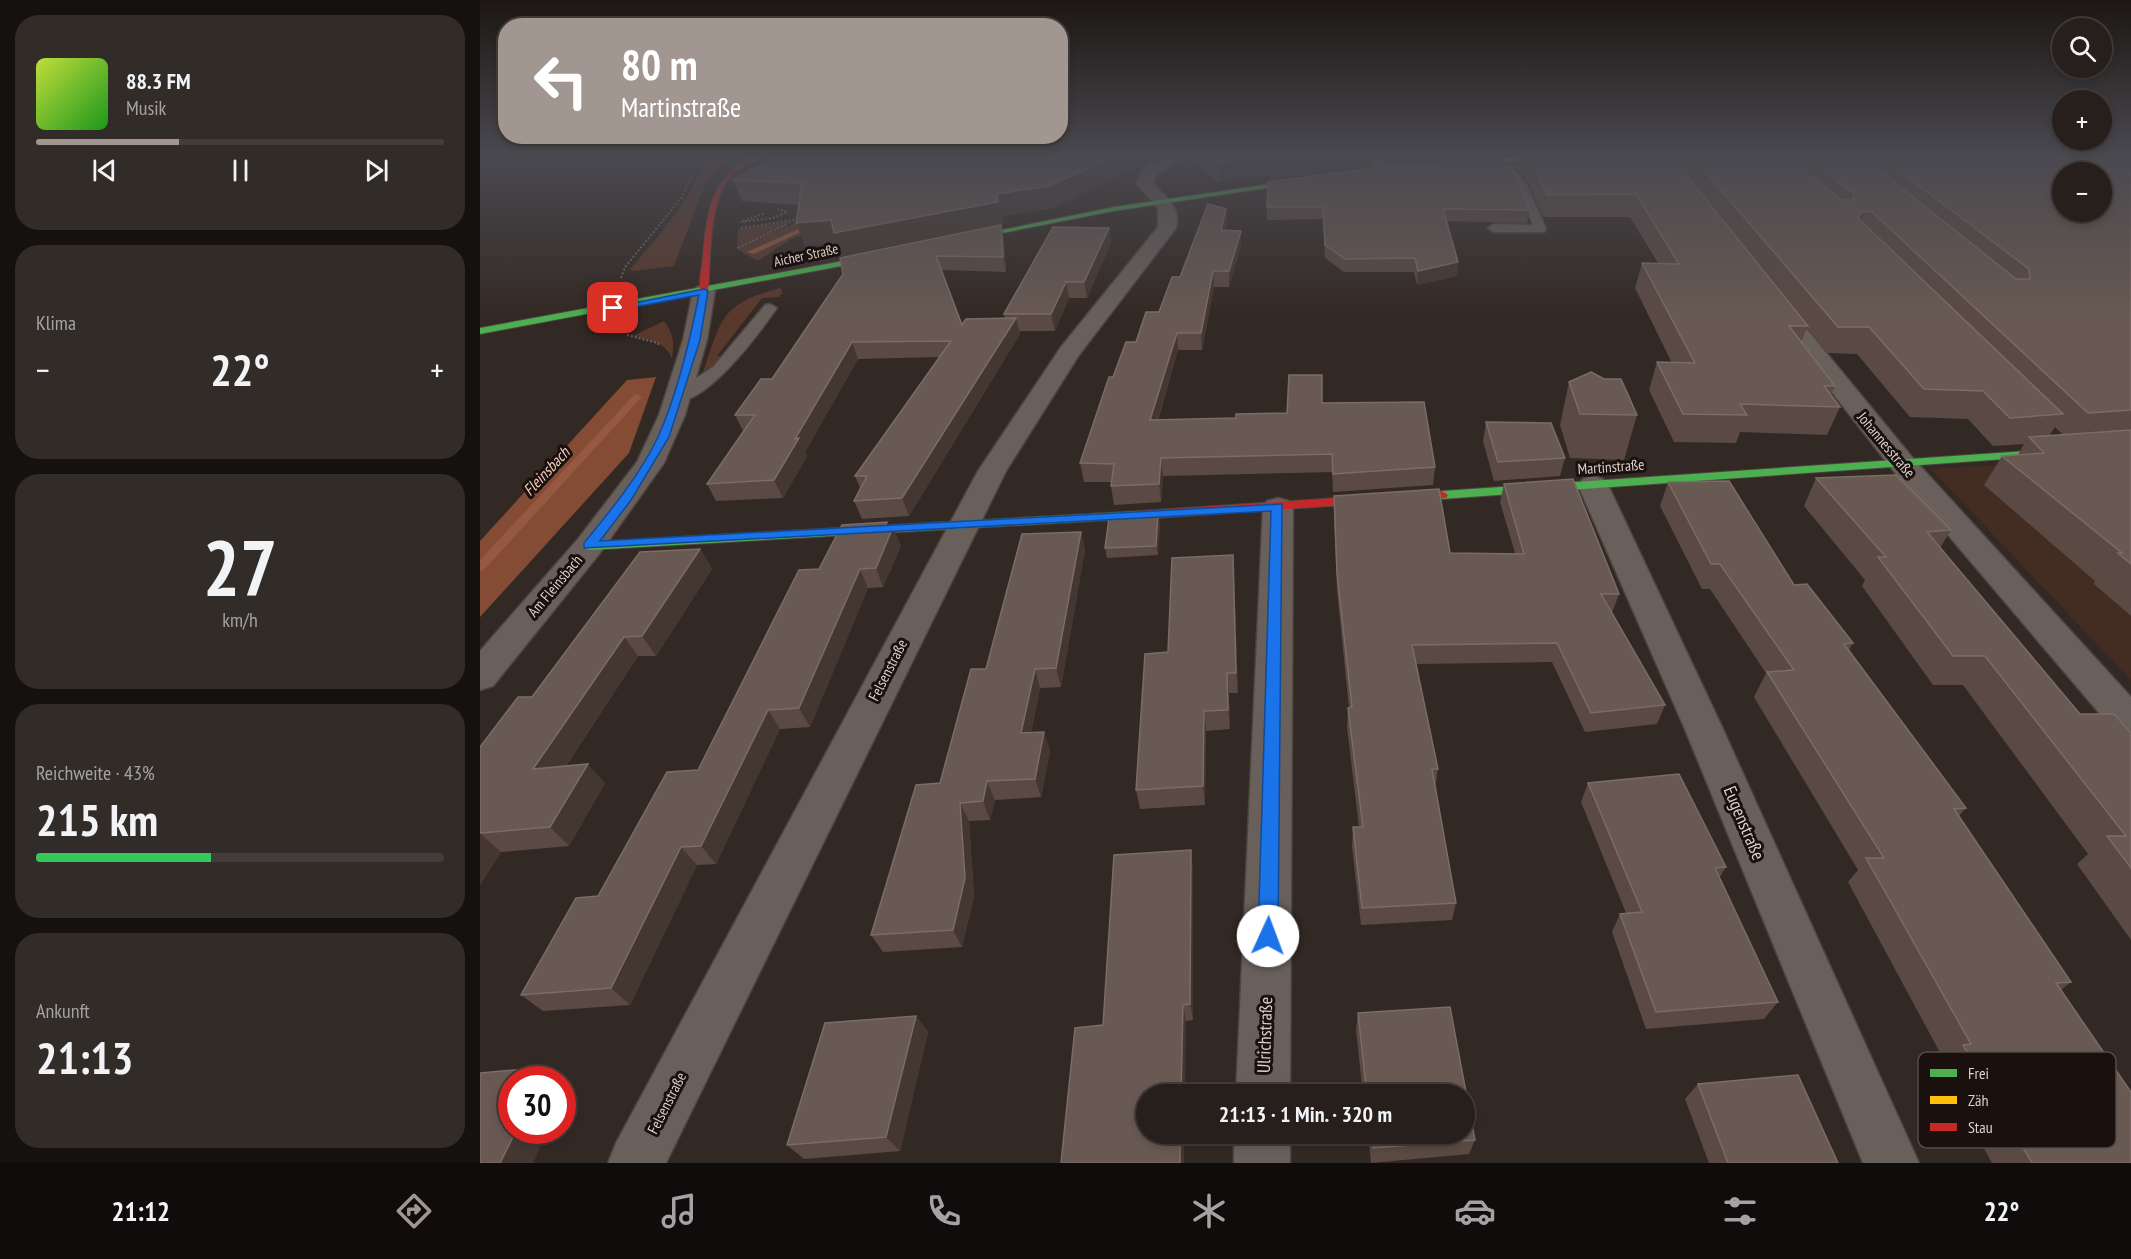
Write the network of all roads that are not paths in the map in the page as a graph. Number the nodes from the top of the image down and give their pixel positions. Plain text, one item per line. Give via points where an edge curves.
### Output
1 (717, 208) edge
2 (1130, 208) edge
3 (1166, 208) edge
4 (1532, 208) edge
5 (1494, 228) edge
6 (946, 243) edge
7 (904, 252) edge
8 (1757, 281) edge
9 (704, 291) junction
10 (770, 308) dead end
11 (480, 331) edge
12 (676, 398) junction
13 (2050, 434) edge
14 (2131, 447) edge
15 (2066, 451) junction
16 (1902, 463) junction
17 (1593, 485) junction
18 (1278, 507) junction
19 (963, 525) junction
20 (589, 546) junction
21 (480, 676) edge
22 (2131, 723) edge
23 (1264, 1084) edge
24 (1262, 1144) edge
25 (636, 1163) edge
26 (1262, 1163) edge
27 (1891, 1163) edge

1 - 9 main road
2 - 6 main road
3 - 19 street, Felsenstraße via 1170,222 1162,236 1069,352 997,463
4 - 5 lane via 1540,229
7 - 9 main road, Aicher Straße
8 - 16 street, Johannesstraße
9 - 11 main road, Aicher Straße
9 - 12 street, Am Fleinsbach via 695,340
10 - 12 lane via 717,374 698,389
12 - 20 street, Am Fleinsbach via 664,437 650,463
13 - 15 lane
14 - 15 main road, Martinstraße
15 - 16 main road, Martinstraße
16 - 17 main road, Martinstraße
16 - 22 street, Johannesstraße
17 - 18 main road, Martinstraße
17 - 27 street, Eugenstraße via 1703,727
18 - 19 main road, Martinstraße
18 - 23 street, Ulrichstraße
19 - 20 main road, Martinstraße
19 - 25 street, Felsenstraße
20 - 21 street, Am Fleinsbach
24 - 26 street

